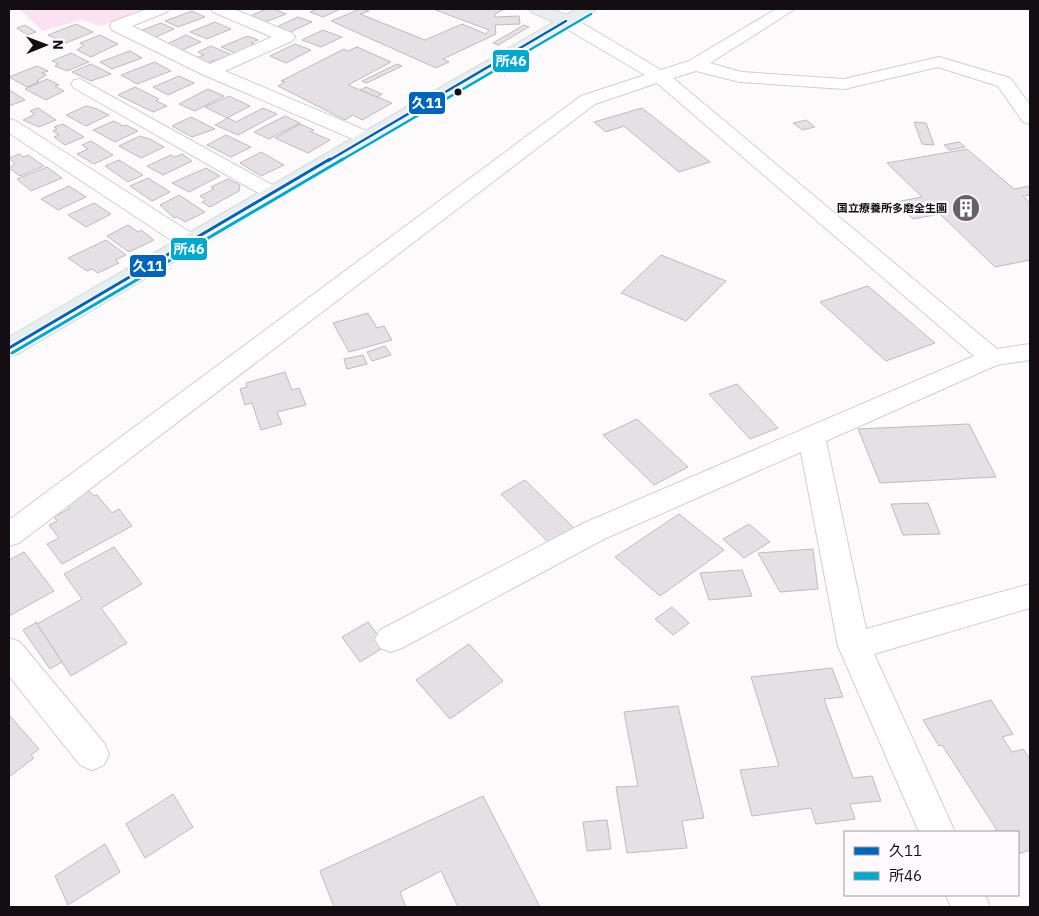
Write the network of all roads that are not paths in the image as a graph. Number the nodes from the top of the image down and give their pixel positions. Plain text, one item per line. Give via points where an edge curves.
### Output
1 (161, 9) edge
2 (219, 9) edge
3 (537, 9) edge
4 (588, 9) edge
5 (787, 9) edge
6 (566, 21) junction
7 (694, 65) junction
8 (210, 71) junction
9 (662, 78) junction
10 (80, 84) dead end
11 (1030, 118) edge
12 (9, 125) edge
13 (367, 138) junction
14 (274, 194) junction
15 (191, 243) junction
16 (9, 348) edge
17 (1030, 352) edge
18 (992, 358) junction
19 (812, 438) junction
20 (9, 535) edge
21 (1030, 596) edge
22 (391, 638) dead end
23 (854, 646) junction
24 (9, 652) edge
25 (92, 754) dead end
26 (938, 831) edge

1 - 8 street via 118,26
2 - 8 street via 286,37
3 - 6 main road
4 - 6 main road
5 - 7 street
6 - 9 street
6 - 13 main road
7 - 9 street
7 - 11 street via 740,77 844,84 939,62 1004,82
8 - 13 street
9 - 18 street
9 - 20 street via 588,100
10 - 14 street
12 - 15 street
13 - 14 main road
14 - 15 main road
15 - 16 main road
17 - 18 street
18 - 19 street
19 - 22 street via 594,531
19 - 23 street
21 - 23 street
23 - 26 street
24 - 25 street

